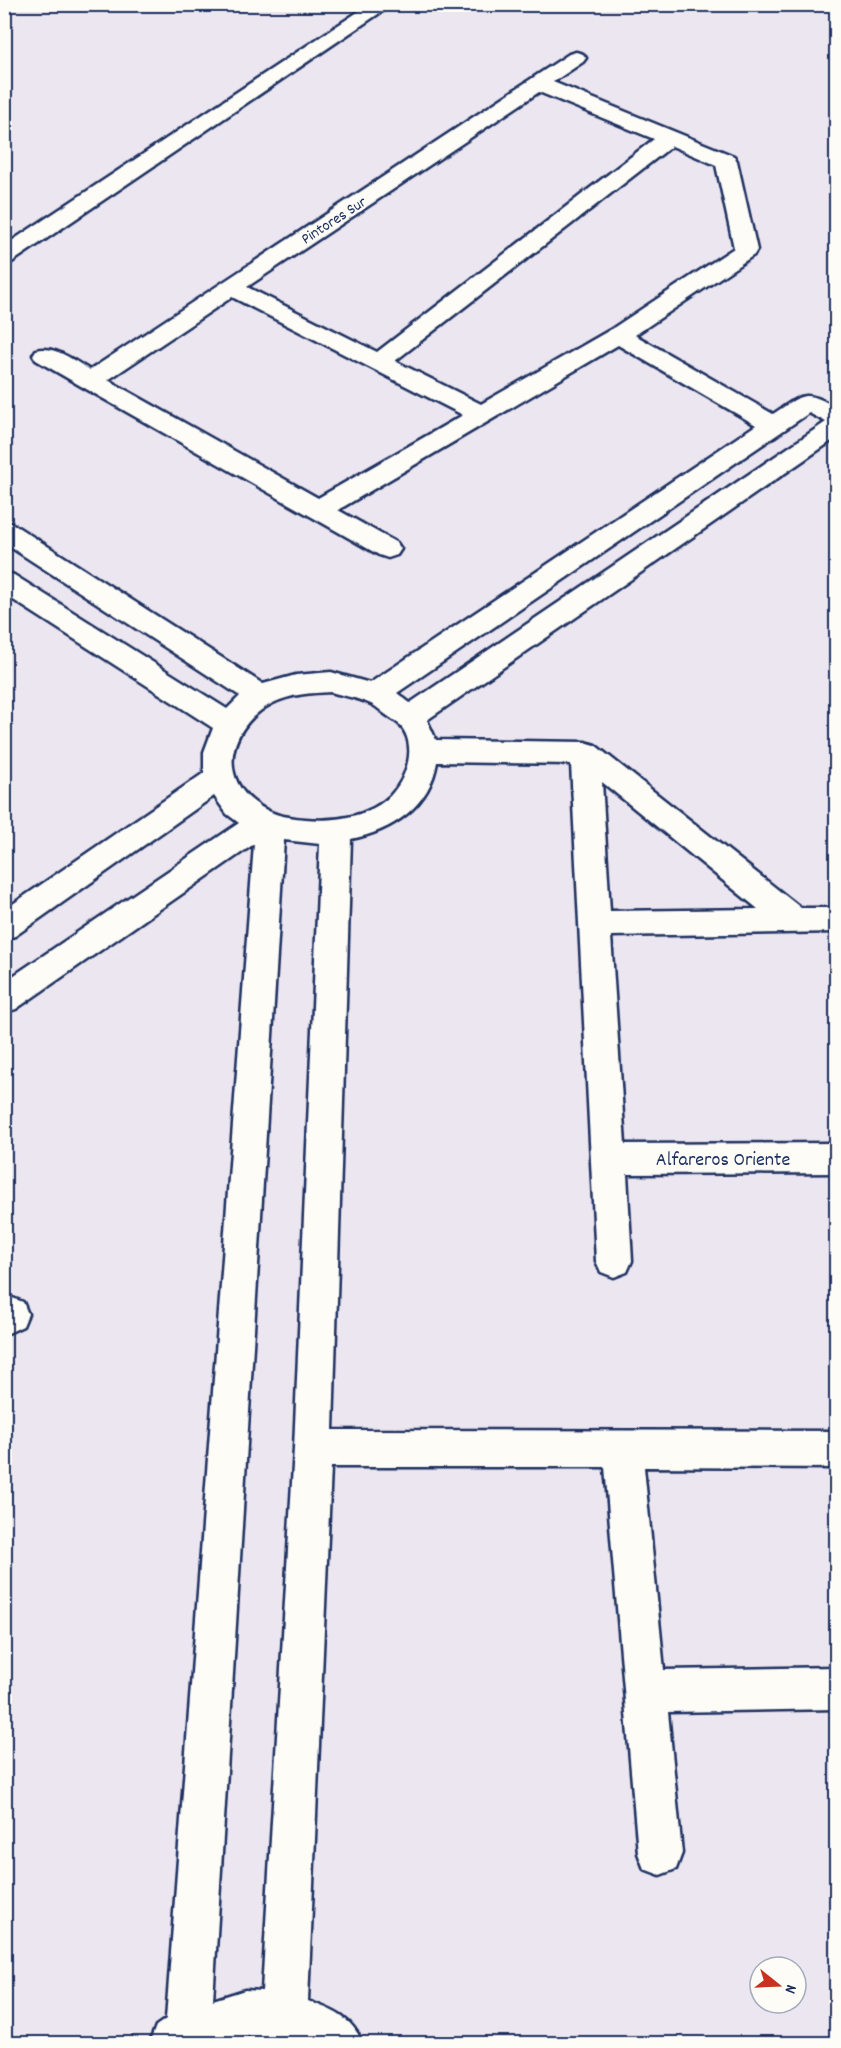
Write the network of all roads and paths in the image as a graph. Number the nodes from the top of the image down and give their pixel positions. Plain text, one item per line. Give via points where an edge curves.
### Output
1 (384, 4) edge
2 (576, 58) dead end
3 (539, 84) junction
4 (669, 138) junction
5 (4, 257) edge
6 (229, 287) junction
7 (618, 335) junction
8 (45, 355) dead end
9 (378, 363) junction
10 (90, 381) junction
11 (481, 414) junction
12 (837, 417) edge
13 (774, 425) junction
14 (837, 427) edge
15 (318, 510) junction
16 (4, 530) edge
17 (388, 549) dead end
18 (4, 581) edge
19 (377, 692) junction
20 (262, 697) junction
21 (410, 717) junction
22 (229, 724) junction
23 (425, 751) junction
24 (585, 753) junction
25 (219, 778) junction
26 (266, 825) junction
27 (336, 833) junction
28 (837, 920) edge
29 (795, 921) junction
30 (595, 924) junction
31 (4, 927) edge
32 (4, 1000) edge
33 (837, 1158) edge
34 (609, 1159) junction
35 (614, 1261) dead end
36 (313, 1448) junction
37 (623, 1449) junction
38 (837, 1449) edge
39 (837, 1688) edge
40 (645, 1691) junction
41 (660, 1853) dead end
42 (284, 2015) junction
43 (179, 2037) edge
44 (340, 2043) edge

1 - 5 street
2 - 3 street, Pintores Sur
3 - 4 street
3 - 6 street, Pintores Sur
4 - 7 street via 726,161 746,250
4 - 9 street
6 - 9 street
6 - 10 street, Pintores Sur
7 - 11 street
7 - 13 street
8 - 10 street
9 - 11 street
10 - 15 street
11 - 15 street
12 - 13 street via 808,402
13 - 19 street
14 - 21 street
15 - 17 street
16 - 20 street
18 - 22 street
19 - 20 street via 355,685 307,683
19 - 21 street
20 - 22 street
21 - 23 street via 421,734
22 - 25 street via 220,741
23 - 24 street
23 - 27 street via 423,770 402,804 361,828
24 - 29 street
24 - 30 street
25 - 26 street via 228,796
25 - 31 street
26 - 27 street via 310,834
26 - 32 street
26 - 43 street
27 - 36 street
28 - 29 street
29 - 30 street
30 - 34 street
33 - 34 street, Alfareros Oriente
34 - 35 street
36 - 37 street
36 - 42 street
37 - 38 street
37 - 40 street
39 - 40 street
40 - 41 street
42 - 43 street via 245,2013
42 - 44 street via 321,2029

